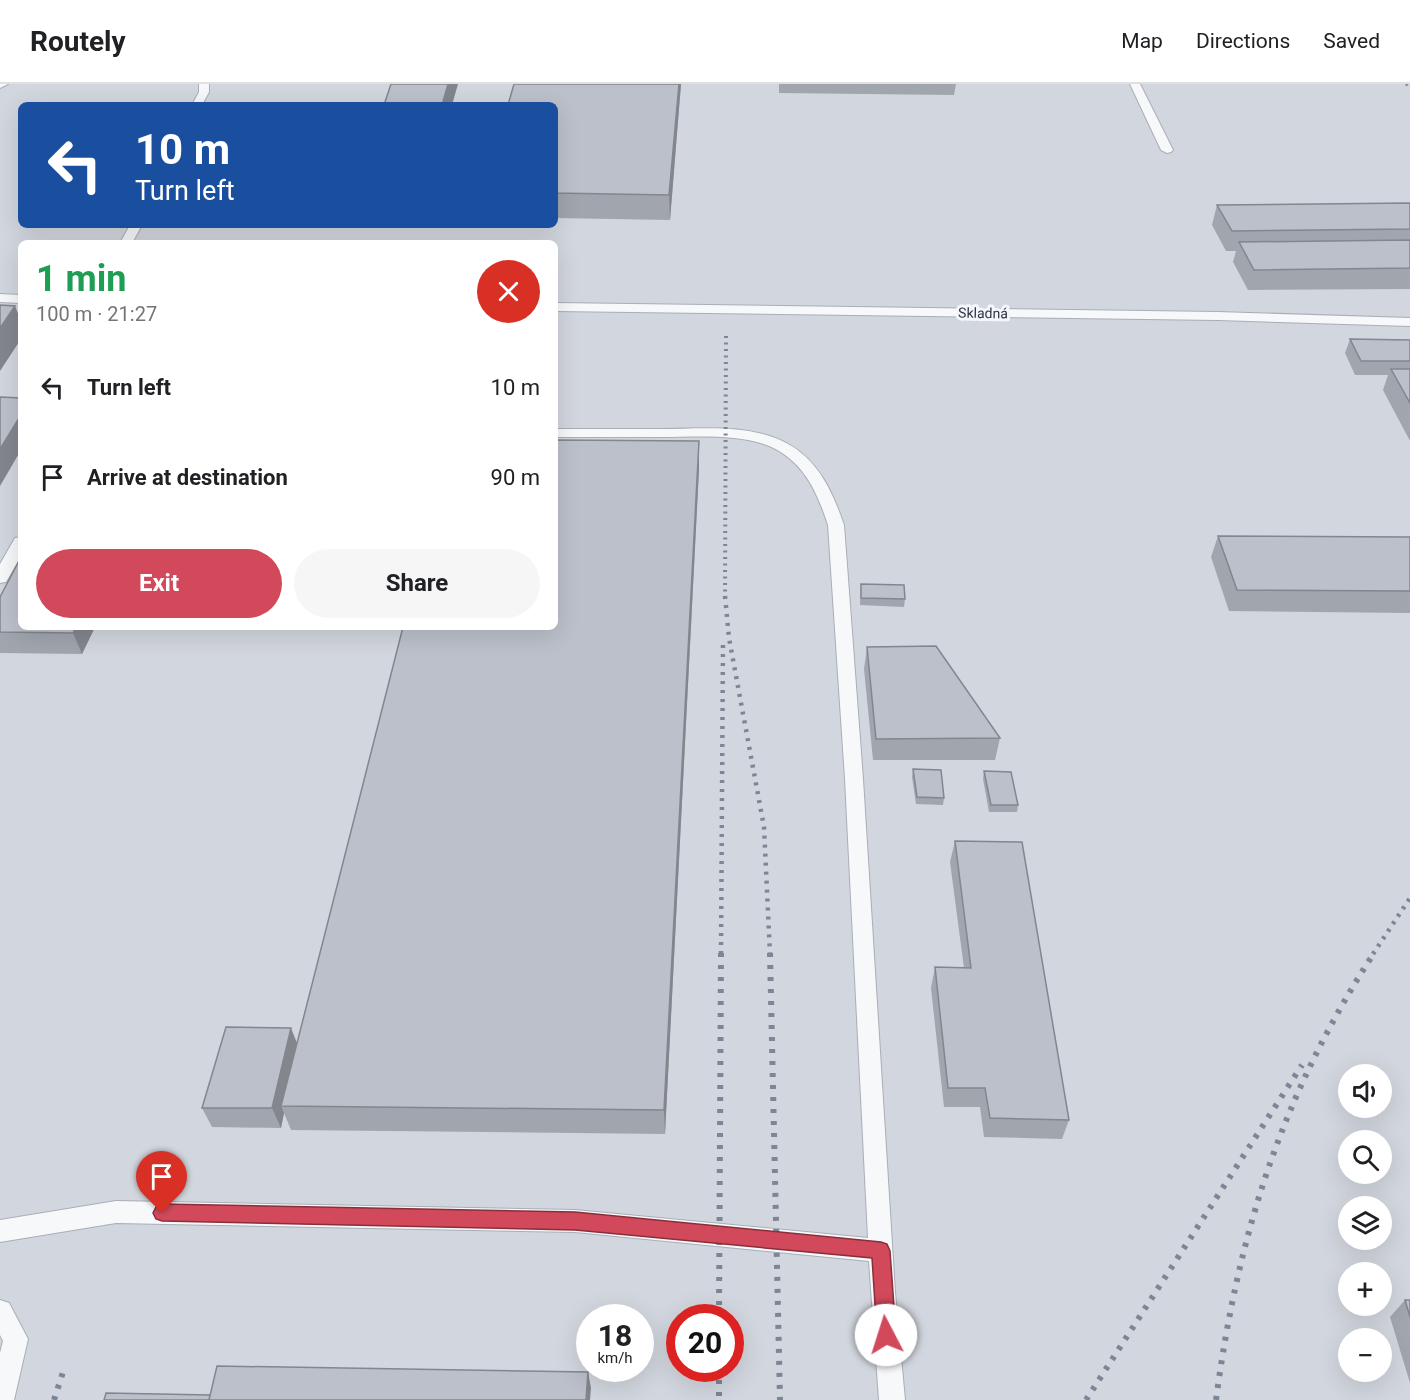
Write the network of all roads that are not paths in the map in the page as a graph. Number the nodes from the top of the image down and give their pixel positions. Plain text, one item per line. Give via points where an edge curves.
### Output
1 (204, 84) edge
2 (1136, 84) edge
3 (199, 102) edge
4 (1167, 150) dead end
5 (0, 298) edge
6 (18, 299) edge
7 (558, 307) edge
8 (1410, 322) edge
9 (558, 433) edge
10 (18, 547) edge
11 (0, 578) edge
12 (0, 1231) edge
13 (881, 1251) junction
14 (0, 1312) edge
15 (0, 1400) edge
16 (892, 1400) edge

1 - 3 lane
2 - 4 lane
5 - 6 lane
7 - 8 lane, Skladná
9 - 13 lane via 725,433 762,439 783,447 808,467 825,495 836,525
10 - 11 lane
12 - 13 lane via 116,1212 551,1220
13 - 16 lane
14 - 15 lane via 16,1339

